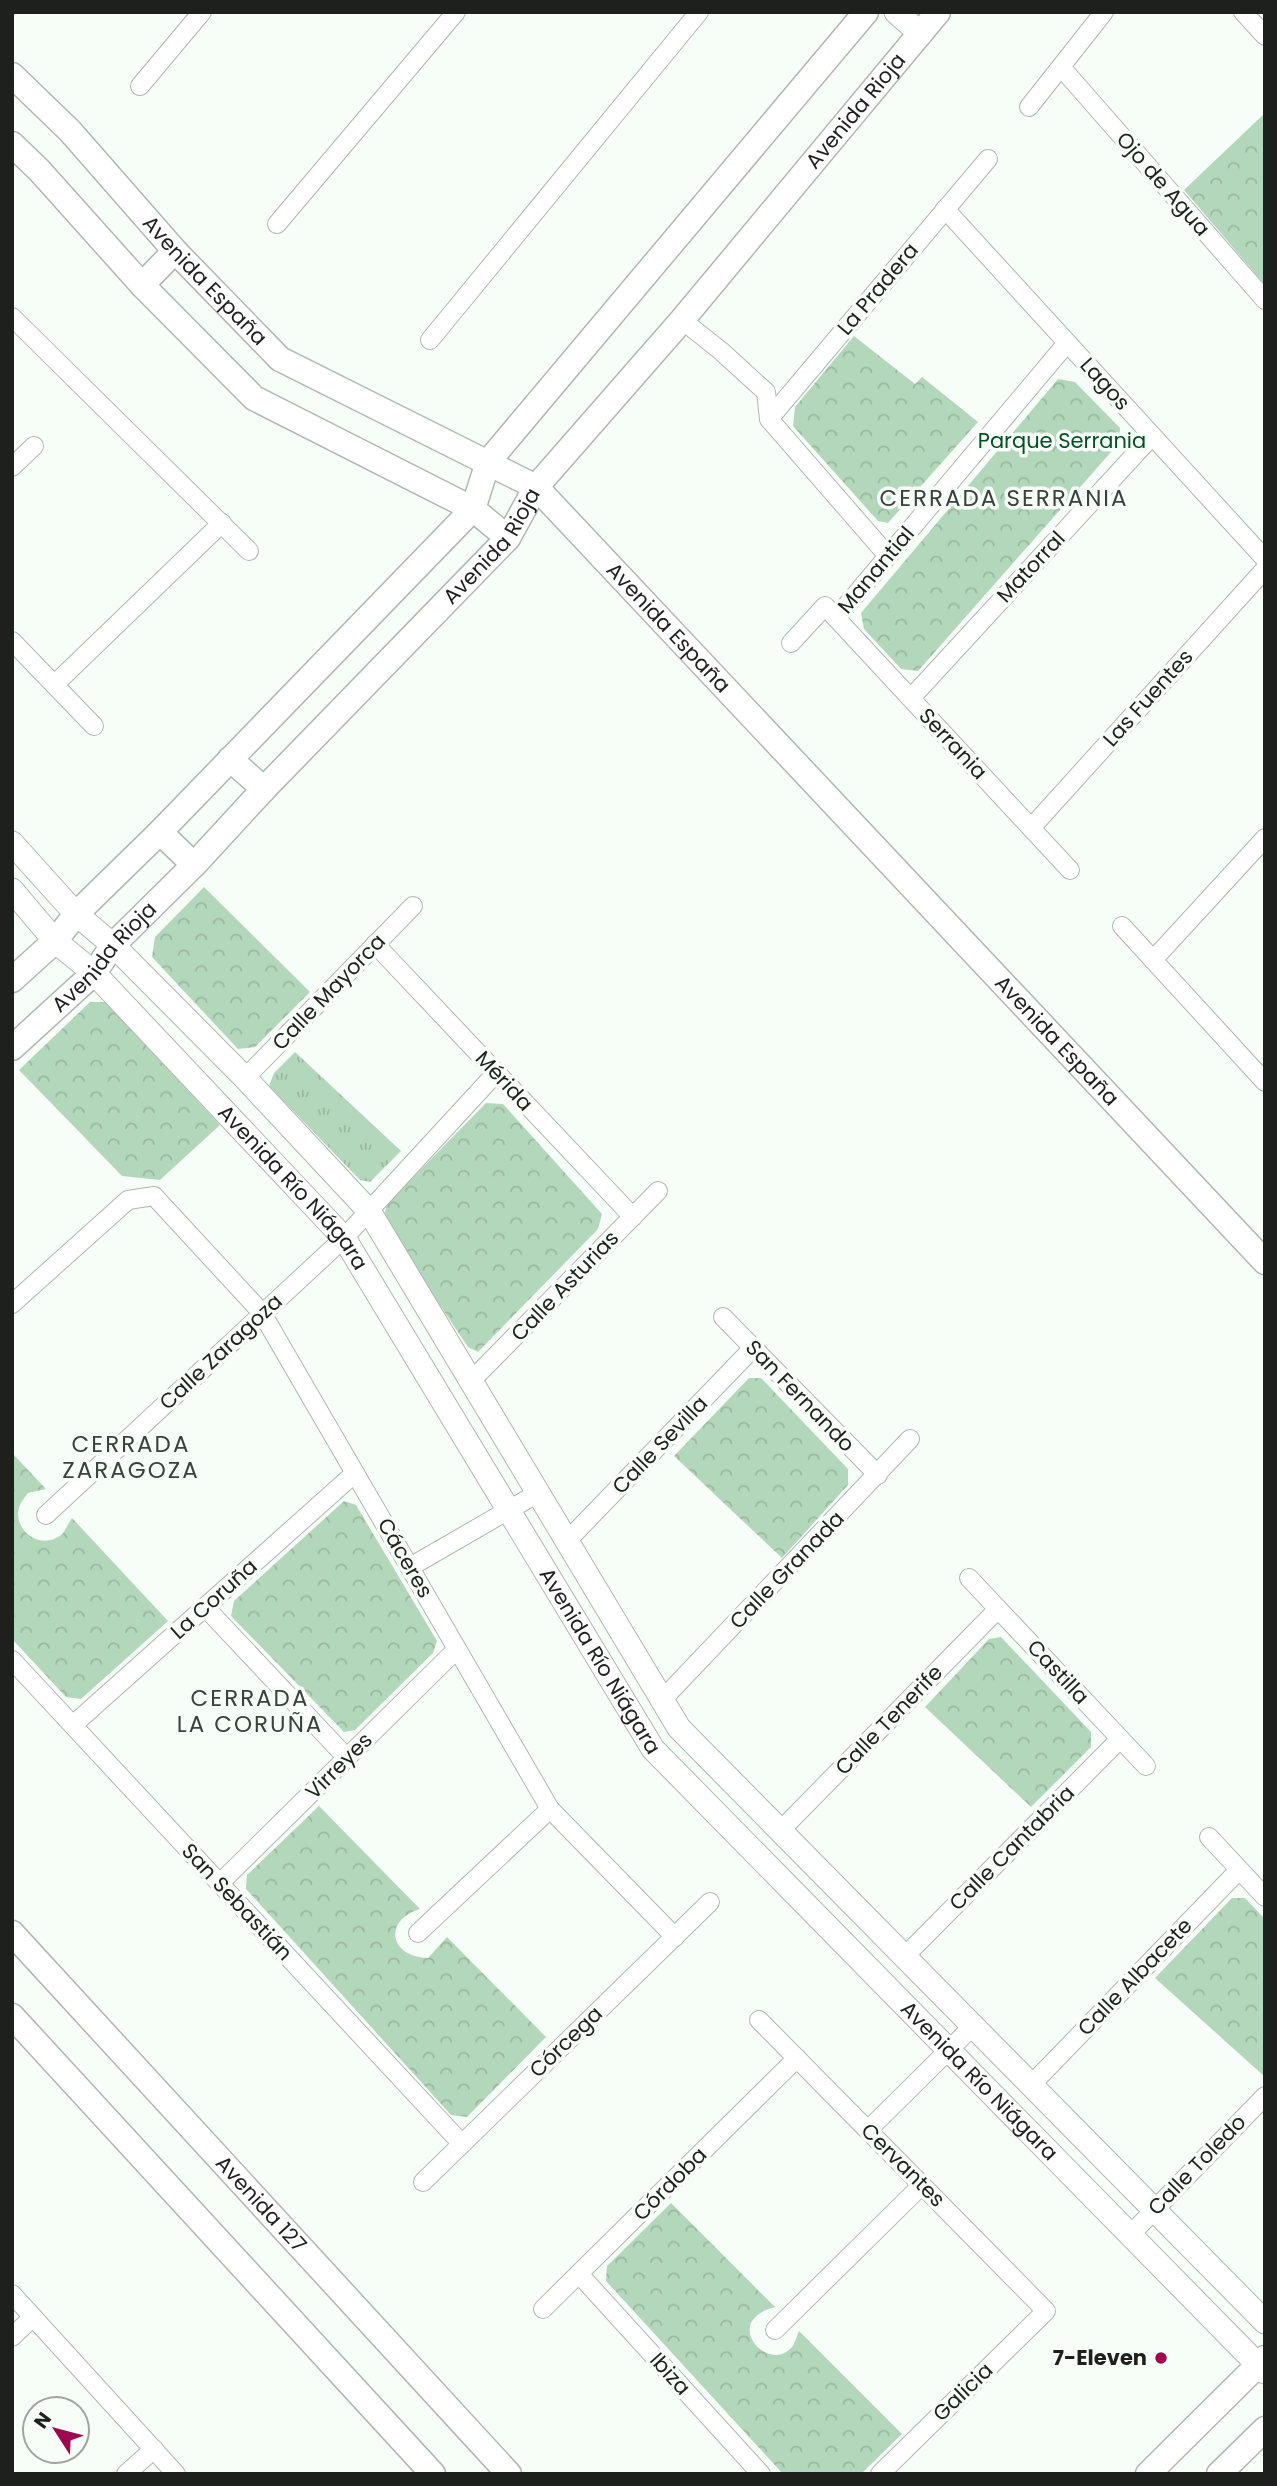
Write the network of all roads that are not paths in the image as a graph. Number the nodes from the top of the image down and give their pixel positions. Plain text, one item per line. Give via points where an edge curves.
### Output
1 (202, 12) edge
2 (456, 12) edge
3 (699, 12) edge
4 (866, 12) edge
5 (896, 12) edge
6 (939, 12) edge
7 (1104, 12) edge
8 (1243, 12) edge
9 (921, 34) junction
10 (1265, 36) edge
11 (1061, 67) junction
12 (12, 75) edge
13 (140, 86) dead end
14 (1029, 107) dead end
15 (12, 144) edge
16 (988, 159) dead end
17 (945, 209) junction
18 (277, 223) dead end
19 (175, 251) junction
20 (142, 285) junction
21 (1265, 300) edge
22 (12, 317) edge
23 (682, 320) junction
24 (430, 340) dead end
25 (1067, 343) junction
26 (769, 419) junction
27 (1152, 436) junction
28 (34, 446) dead end
29 (488, 462) junction
30 (12, 467) edge
31 (536, 487) junction
32 (473, 509) junction
33 (222, 523) junction
34 (508, 538) junction
35 (249, 551) dead end
36 (888, 556) junction
37 (1265, 559) edge
38 (1265, 569) edge
39 (836, 618) junction
40 (12, 641) edge
41 (792, 643) dead end
42 (55, 684) junction
43 (911, 698) junction
44 (94, 726) dead end
45 (230, 759) junction
46 (264, 789) junction
47 (1031, 828) junction
48 (160, 832) junction
49 (1265, 838) edge
50 (12, 842) edge
51 (194, 865) junction
52 (1070, 870) dead end
53 (12, 890) edge
54 (413, 906) dead end
55 (76, 914) junction
56 (1122, 926) dead end
57 (54, 940) junction
58 (375, 944) junction
59 (113, 945) junction
60 (1153, 960) junction
61 (94, 972) junction
62 (12, 979) edge
63 (12, 1048) edge
64 (496, 1073) junction
65 (245, 1078) junction
66 (1265, 1083) edge
67 (658, 1191) dead end
68 (369, 1211) junction
69 (633, 1217) junction
70 (344, 1238) junction
71 (1264, 1259) edge
72 (12, 1304) edge
73 (262, 1313) junction
74 (723, 1317) dead end
75 (753, 1348) junction
76 (471, 1381) junction
77 (911, 1439) dead end
78 (355, 1473) junction
79 (878, 1475) junction
80 (538, 1493) junction
81 (508, 1511) junction
82 (46, 1515) dead end
83 (567, 1541) junction
84 (410, 1567) junction
85 (970, 1578) dead end
86 (205, 1607) junction
87 (998, 1609) junction
88 (457, 1649) junction
89 (12, 1660) edge
90 (662, 1700) junction
91 (73, 1725) junction
92 (1120, 1738) junction
93 (348, 1758) junction
94 (1146, 1766) dead end
95 (550, 1809) junction
96 (780, 1831) junction
97 (1209, 1838) dead end
98 (1239, 1870) junction
99 (220, 1883) junction
100 (1265, 1897) edge
101 (710, 1902) dead end
102 (12, 1933) edge
103 (418, 1933) dead end
104 (675, 1937) junction
105 (904, 1956) junction
106 (12, 2017) edge
107 (759, 2020) dead end
108 (973, 2026) junction
109 (948, 2050) junction
110 (797, 2059) junction
111 (1031, 2085) junction
112 (1265, 2096) edge
113 (868, 2130) junction
114 (462, 2144) junction
115 (423, 2182) dead end
116 (922, 2185) junction
117 (1154, 2210) junction
118 (1130, 2235) junction
119 (579, 2274) junction
120 (12, 2294) edge
121 (543, 2309) dead end
122 (1046, 2311) joint
123 (33, 2317) junction
124 (1265, 2322) edge
125 (775, 2330) dead end
126 (12, 2337) edge
127 (1263, 2365) edge
128 (1265, 2429) edge
129 (154, 2449) junction
130 (126, 2474) edge
131 (176, 2474) edge
132 (433, 2474) edge
133 (509, 2474) edge
134 (761, 2474) edge
135 (880, 2474) edge
136 (1149, 2474) edge
137 (1219, 2474) edge

1 - 13 street
2 - 18 street
3 - 24 street
4 - 29 main road, Avenida Rioja
5 - 9 street
6 - 9 main road, Avenida Rioja
7 - 11 street
8 - 10 street
9 - 23 main road, Avenida Rioja
11 - 14 street
11 - 21 street, Ojo de Agua
12 - 19 main road, Avenida España via 70,131
15 - 20 main road
16 - 17 street, La Pradera
17 - 25 street, Lagos
17 - 26 street, La Pradera
19 - 20 main road
19 - 29 main road, Avenida España via 280,359
20 - 32 main road via 254,398
22 - 33 street
23 - 26 street via 766,392
23 - 31 main road, Avenida Rioja
25 - 27 street, Lagos
25 - 36 street, Manantial
26 - 36 street
27 - 37 street, Lagos
27 - 43 street, Matorral
28 - 30 street
29 - 31 main road, Avenida España
29 - 32 main road, Avenida Rioja
31 - 34 main road, Avenida Rioja
31 - 71 main road, Avenida España
32 - 34 main road
32 - 45 main road, Avenida Rioja
33 - 35 street
33 - 42 street
34 - 46 main road, Avenida Rioja
36 - 39 street, Manantial
38 - 47 street, Las Fuentes
39 - 41 street, Manantial via 825,606
39 - 43 street, Serrania
40 - 42 street
42 - 44 street
43 - 47 street, Serrania
45 - 46 main road
45 - 48 main road, Avenida Rioja
46 - 51 main road, Avenida Rioja
47 - 52 street, Serrania
48 - 51 main road
48 - 55 main road, Avenida Rioja
49 - 60 street
50 - 55 street, Avenida Río Niágara
51 - 59 main road, Avenida Rioja
53 - 57 street, Avenida Río Niágara
54 - 58 street, Calle Mayorca
55 - 57 main road, Avenida Rioja
55 - 59 street, Avenida Río Niágara
56 - 60 street
57 - 61 street, Avenida Río Niágara
57 - 62 main road, Avenida Rioja
58 - 64 street, Mérida
58 - 65 street, Calle Mayorca
59 - 61 main road, Avenida Rioja
59 - 65 street, Avenida Río Niágara
60 - 66 street
61 - 63 main road, Avenida Rioja
61 - 70 street, Avenida Río Niágara
64 - 68 street, Calle Zaragoza
64 - 69 street, Mérida
65 - 68 street, Avenida Río Niágara
67 - 69 street, Calle Asturias
68 - 70 street, Calle Zaragoza
68 - 76 street, Avenida Río Niágara
69 - 76 street, Calle Asturias
70 - 73 street, Calle Zaragoza
70 - 81 street, Avenida Río Niágara
72 - 73 street, Cáceres via 128,1200 154,1196
73 - 78 street, Cáceres
73 - 82 street, Calle Zaragoza
74 - 75 street, San Fernando
75 - 79 street, San Fernando
75 - 83 street, Calle Sevilla
76 - 80 street, Avenida Río Niágara
77 - 79 street, Calle Granada
78 - 84 street, Cáceres
78 - 86 street, La Coruña
79 - 90 street, Calle Granada
80 - 81 street
80 - 83 street, Avenida Río Niágara
81 - 84 street
81 - 109 street, Avenida Río Niágara via 653,1749
83 - 90 street, Avenida Río Niágara
84 - 88 street, Cáceres
85 - 87 street, Castilla
86 - 91 street, La Coruña
86 - 93 street
87 - 92 street, Castilla
87 - 96 street, Calle Tenerife
88 - 93 street, Virreyes
88 - 95 street, Cáceres
89 - 91 street, San Sebastián
90 - 96 street, Avenida Río Niágara via 678,1728
91 - 99 street, San Sebastián
92 - 94 street, Castilla
92 - 105 street, Calle Cantabria
93 - 99 street, Virreyes
95 - 103 street
95 - 104 street, Cáceres
96 - 105 street, Avenida Río Niágara
97 - 98 street
98 - 100 street
98 - 111 street, Calle Albacete
99 - 114 street, San Sebastián
101 - 104 street, Córcega
102 - 133 main road, Avenida 127
104 - 114 street, Córcega
105 - 108 street, Avenida Río Niágara
106 - 132 main road
107 - 110 street, Cervantes
108 - 109 street
108 - 111 street, Avenida Río Niágara
109 - 113 street
109 - 118 street, Avenida Río Niágara
110 - 113 street, Cervantes
110 - 119 street, Córdoba
111 - 117 street, Avenida Río Niágara
112 - 117 street, Calle Toledo
113 - 116 street, Cervantes
114 - 115 street, Córcega
116 - 122 street, Cervantes
116 - 125 street
117 - 118 street, Calle Toledo
117 - 124 street, Avenida Río Niágara
118 - 127 street, Avenida Río Niágara
119 - 121 street, Córdoba
119 - 134 street, Ibiza
120 - 123 street
122 - 135 street, Galicia
123 - 126 street
123 - 129 street
127 - 136 main road
128 - 137 main road
129 - 130 street
129 - 131 street

